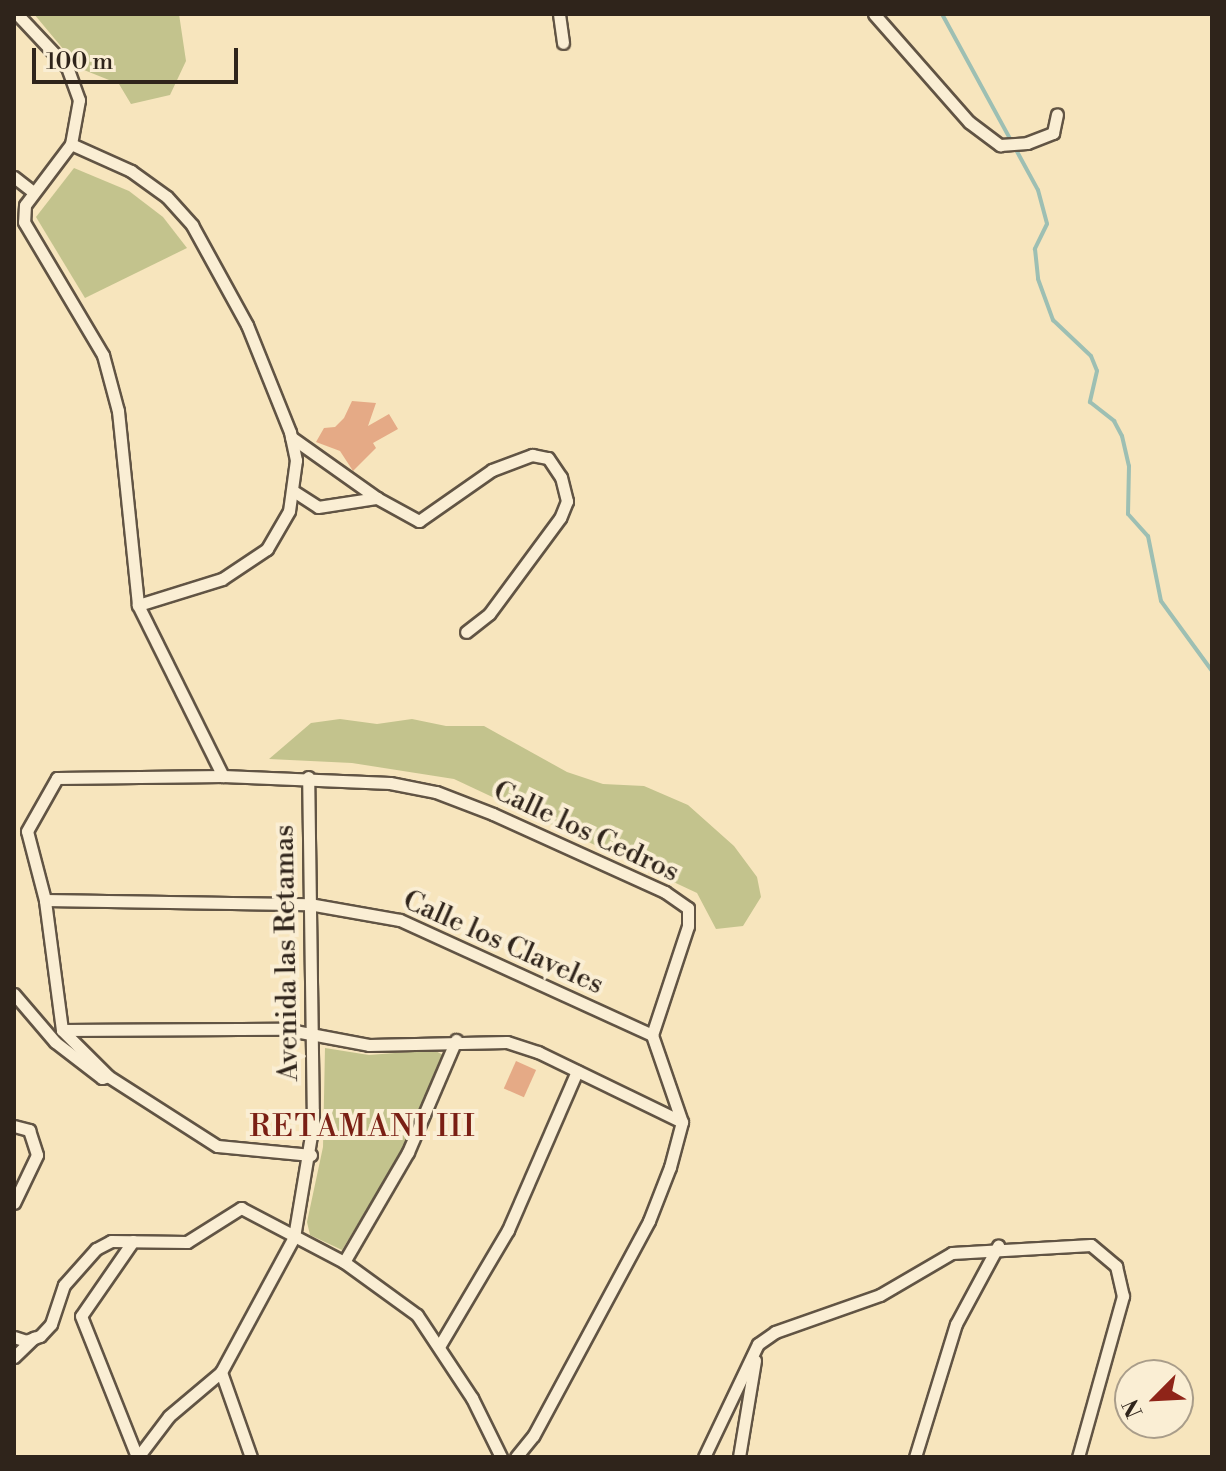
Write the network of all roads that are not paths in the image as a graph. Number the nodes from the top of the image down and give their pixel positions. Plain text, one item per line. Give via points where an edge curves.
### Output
1 (17, 14) edge
2 (559, 14) edge
3 (874, 14) edge
4 (563, 43) dead end
5 (1057, 114) dead end
6 (71, 144) junction
7 (14, 177) edge
8 (33, 192) junction
9 (291, 437) junction
10 (295, 492) junction
11 (377, 498) junction
12 (138, 605) junction
13 (466, 632) dead end
14 (223, 776) junction
15 (308, 777) junction
16 (45, 900) junction
17 (309, 904) junction
18 (14, 994) edge
19 (62, 1030) junction
20 (310, 1032) junction
21 (652, 1035) junction
22 (456, 1040) junction
23 (577, 1071) junction
24 (108, 1076) junction
25 (682, 1122) junction
26 (14, 1126) edge
27 (311, 1155) junction
28 (14, 1203) edge
29 (294, 1237) junction
30 (133, 1241) junction
31 (998, 1246) junction
32 (344, 1262) junction
33 (14, 1337) edge
34 (35, 1338) junction
35 (758, 1344) junction
36 (440, 1345) junction
37 (14, 1357) edge
38 (221, 1372) junction
39 (138, 1457) edge
40 (251, 1457) edge
41 (501, 1457) edge
42 (516, 1457) edge
43 (704, 1457) edge
44 (739, 1457) edge
45 (915, 1457) edge
46 (1078, 1457) edge

1 - 6 street via 73,75 79,100
2 - 4 street
3 - 5 street via 969,122 1000,145 1027,143 1053,133
6 - 8 street
6 - 9 street via 131,171 186,217 241,313
7 - 8 street
8 - 12 street via 25,205 26,230 88,325 111,380
9 - 10 street
9 - 11 street
10 - 11 street via 318,507
10 - 12 street via 280,534 255,559 203,587
11 - 13 street via 419,521 492,470 532,455 548,458 561,477 567,501 560,518 489,614
12 - 14 street
14 - 15 street, Calle los Cedros
14 - 16 street, Calle los Cedros via 57,778 27,831
15 - 17 street, Avenida las Retamas
15 - 21 street, Calle los Cedros via 436,792 665,892 688,908 685,937
16 - 17 street, Calle los Claveles
16 - 19 street
17 - 20 street, Avenida las Retamas
17 - 21 street, Calle los Claveles via 400,920
18 - 24 street via 62,1048 102,1078
19 - 20 street
19 - 24 street
20 - 22 street via 369,1045
20 - 27 street, Avenida las Retamas
21 - 25 street
22 - 23 street via 507,1042
22 - 32 street via 408,1152
23 - 25 street
23 - 36 street via 508,1230
24 - 27 street via 217,1146
25 - 42 street via 649,1221 533,1436
26 - 28 street via 29,1130 37,1155
27 - 29 street, Avenida las Retamas
29 - 30 street via 241,1208 187,1242
29 - 32 street
29 - 38 street, Avenida las Retamas
30 - 34 street via 111,1241 81,1264 64,1285 51,1324
30 - 39 street via 81,1316
31 - 35 street via 952,1253 880,1295 775,1332
31 - 45 street via 956,1324
31 - 46 street via 1091,1245 1116,1266 1123,1296
32 - 36 street via 417,1315
33 - 34 street
34 - 37 street
35 - 43 street
35 - 44 street
36 - 41 street
38 - 39 street, Avenida las Retamas via 169,1416
38 - 40 street

